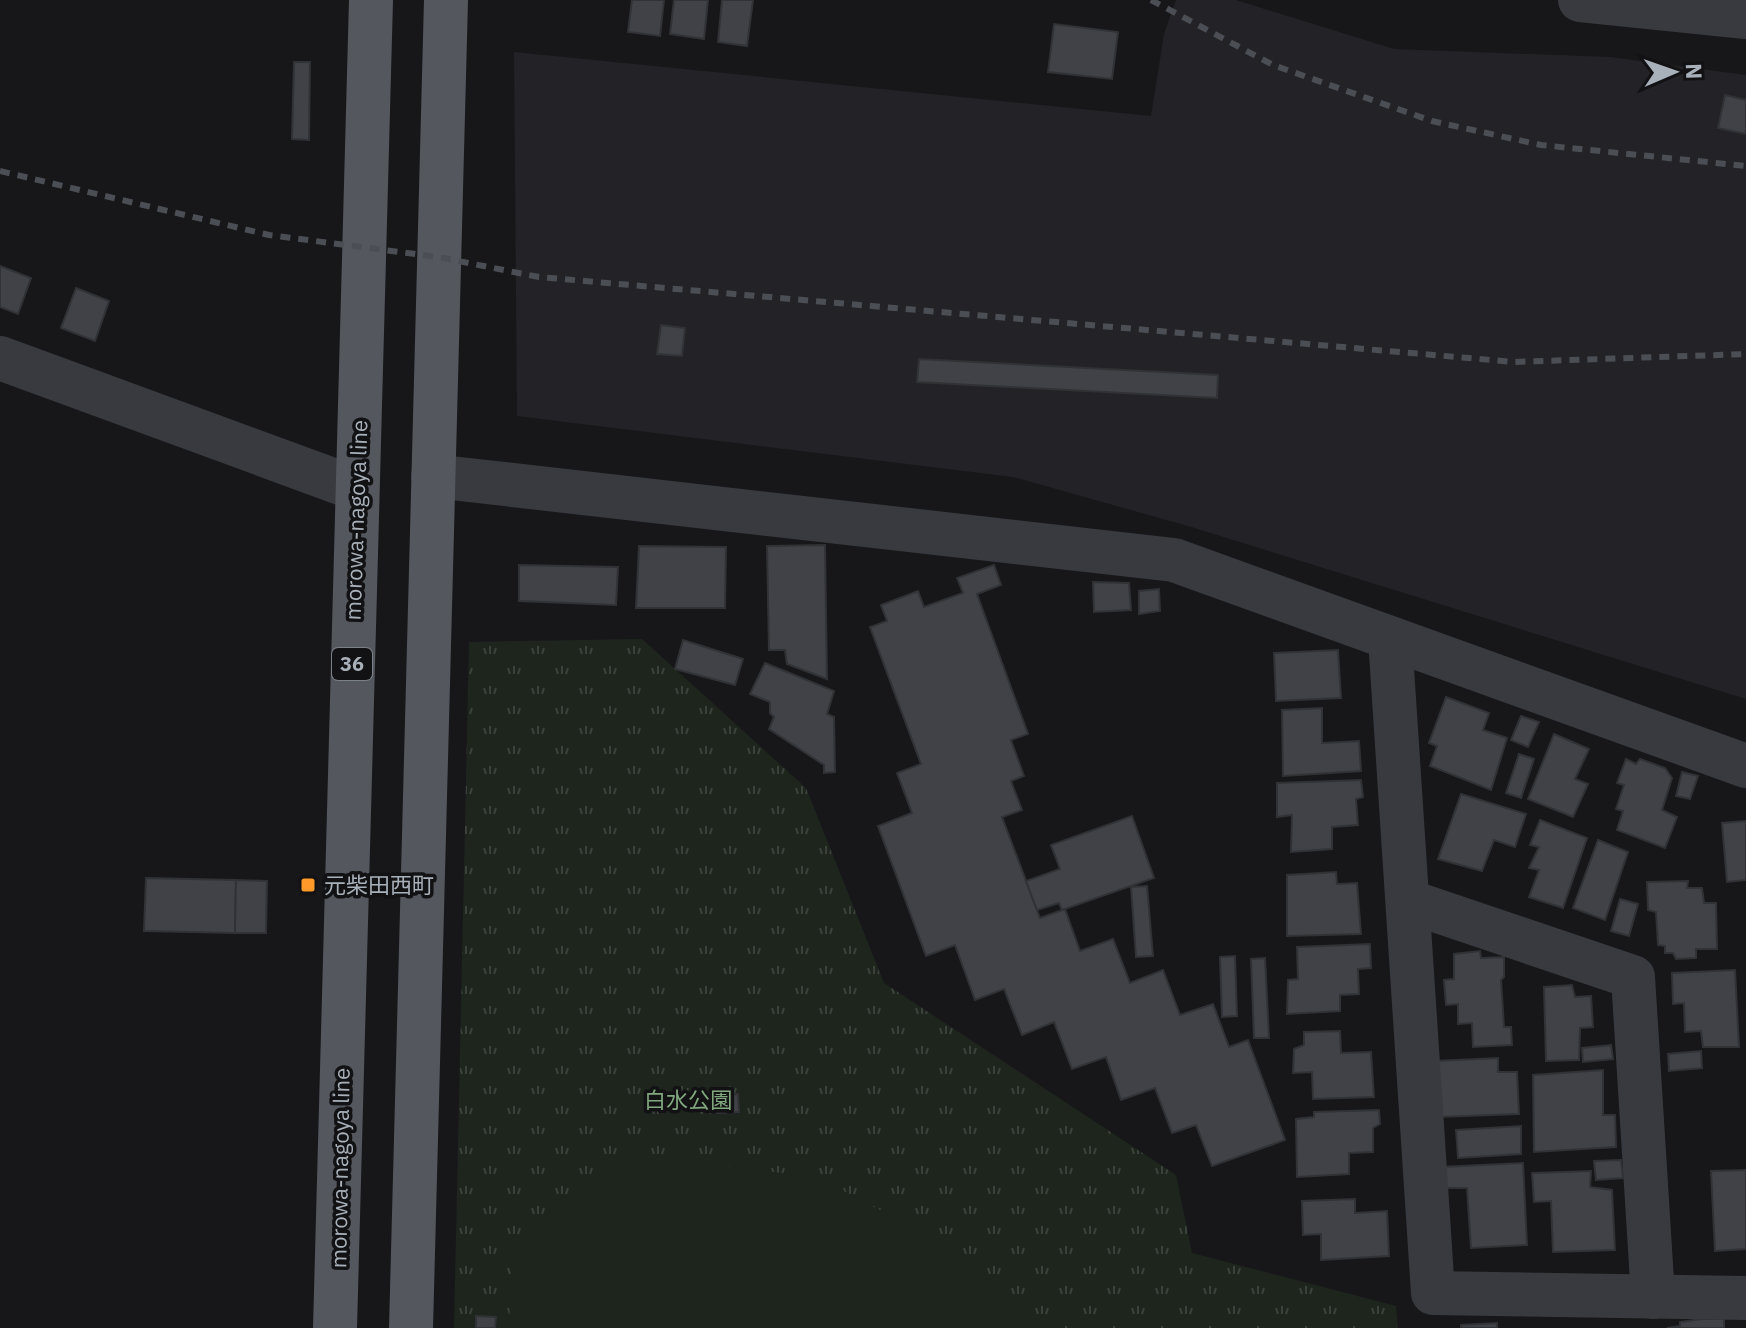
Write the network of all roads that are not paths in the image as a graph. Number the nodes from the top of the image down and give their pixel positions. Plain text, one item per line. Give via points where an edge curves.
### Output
1 (371, 0) edge
2 (446, 0) edge
3 (1580, 0) edge
4 (1746, 17) edge
5 (0, 358) edge
6 (433, 476) junction
7 (357, 489) junction
8 (1390, 638) junction
9 (1746, 766) edge
10 (1408, 901) junction
11 (1653, 1297) junction
12 (1746, 1298) edge
13 (335, 1328) edge
14 (411, 1328) edge

1 - 7 main road, morowa-nagoya line / 36
2 - 6 main road
3 - 4 street
5 - 7 street
6 - 8 street via 1174,560
6 - 14 main road
7 - 13 main road, morowa-nagoya line / 36
8 - 9 street
8 - 10 street
10 - 11 street via 1633,977
10 - 11 street via 1433,1293
11 - 12 street

